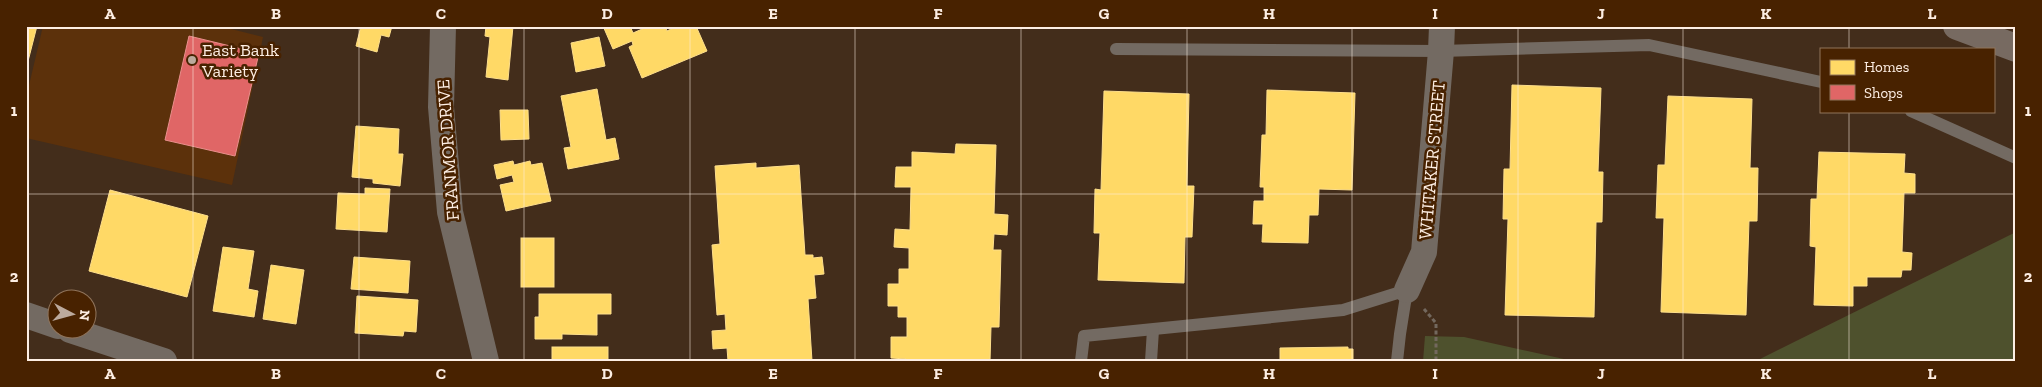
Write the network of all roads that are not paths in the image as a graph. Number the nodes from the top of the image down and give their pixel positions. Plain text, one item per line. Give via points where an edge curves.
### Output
1 (444, 26) edge
2 (1957, 26) edge
3 (1442, 39) edge
4 (2016, 48) edge
5 (1116, 49) dead end
6 (1820, 82) edge
7 (1913, 112) edge
8 (2016, 158) edge
9 (1407, 290) junction
10 (26, 315) edge
11 (48, 323) edge
12 (1153, 330) junction
13 (98, 339) edge
14 (164, 361) edge
15 (486, 361) edge
16 (1081, 361) edge
17 (1151, 361) edge
18 (1397, 361) edge

1 - 15 street, FRANMOR DRIVE via 441,107 450,212
2 - 4 main road
3 - 5 lane
3 - 6 lane via 1649,45
3 - 9 street, WHITAKER STREET via 1424,252
7 - 8 lane
9 - 12 lane via 1344,310
9 - 18 lane
10 - 11 street
12 - 16 lane via 1084,336
12 - 17 lane
13 - 14 street

